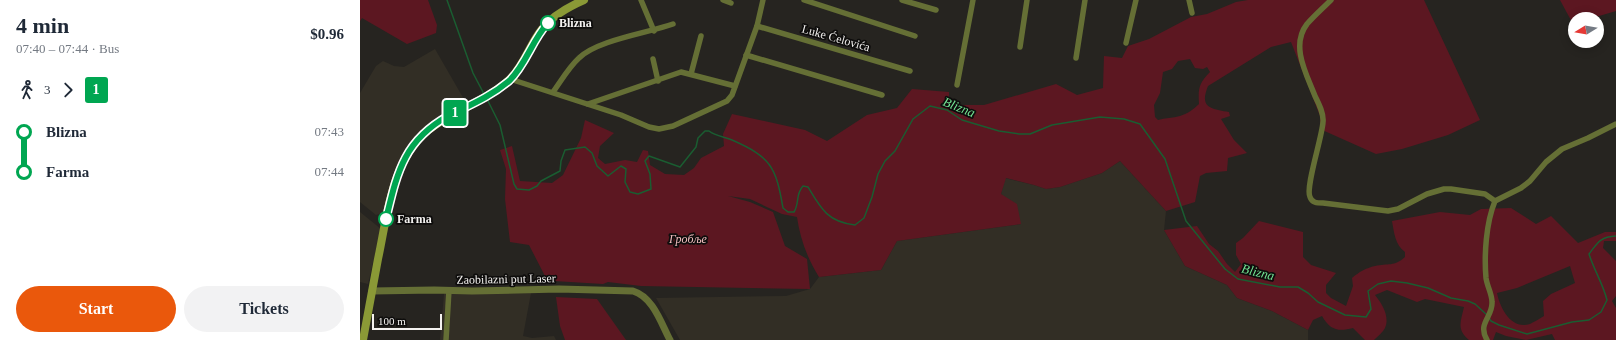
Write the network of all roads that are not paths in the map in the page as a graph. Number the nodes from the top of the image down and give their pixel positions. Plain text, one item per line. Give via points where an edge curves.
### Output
1 (584, 0) edge
2 (641, 0) edge
3 (723, 0) edge
4 (763, 0) edge
5 (804, 0) edge
6 (902, 0) edge
7 (973, 0) edge
8 (1028, 0) edge
9 (1085, 0) edge
10 (1136, 0) edge
11 (1189, 0) edge
12 (1331, 0) edge
13 (731, 3) dead end
14 (936, 10) dead end
15 (1192, 13) dead end
16 (674, 24) dead end
17 (757, 26) junction
18 (654, 31) junction
19 (701, 36) dead end
20 (915, 36) dead end
21 (1126, 43) dead end
22 (1020, 47) dead end
23 (746, 55) junction
24 (1076, 58) dead end
25 (653, 59) dead end
26 (910, 71) dead end
27 (691, 74) junction
28 (510, 79) junction
29 (658, 81) junction
30 (958, 85) dead end
31 (735, 86) junction
32 (553, 92) junction
33 (882, 95) dead end
34 (587, 104) junction
35 (1616, 124) edge
36 (1495, 201) junction
37 (449, 290) junction
38 (372, 291) junction
39 (363, 340) edge
40 (446, 340) edge
41 (670, 340) edge
42 (1487, 340) edge

1 - 28 main road via 548,22 522,65
2 - 18 street
3 - 13 street
4 - 17 street
5 - 20 street
6 - 14 street
7 - 30 street
8 - 22 street
9 - 24 street
10 - 21 street
11 - 15 street
12 - 36 street via 1306,25 1300,40 1300,55 1324,118 1309,184 1310,198 1322,204 1388,211 1398,209 1438,190 1452,189 1485,194
16 - 18 street
17 - 23 street
17 - 26 street, Luke Ćelovića
18 - 32 street via 612,41 583,54
19 - 27 street
23 - 31 street
23 - 33 street
25 - 29 street
27 - 29 street via 682,72
27 - 31 street
28 - 32 street
28 - 38 main road via 494,93 447,117 424,134 402,163 396,177
29 - 34 street
31 - 34 street via 732,95 724,104 664,128 649,127
32 - 34 street
35 - 36 street via 1562,149 1546,162 1530,181
36 - 42 street via 1489,221 1486,262 1486,280 1492,304 1484,323
37 - 38 street, Zaobilazni put Laser
37 - 40 street
37 - 41 street, Zaobilazni put Laser via 633,291 640,293 651,304
38 - 39 main road

